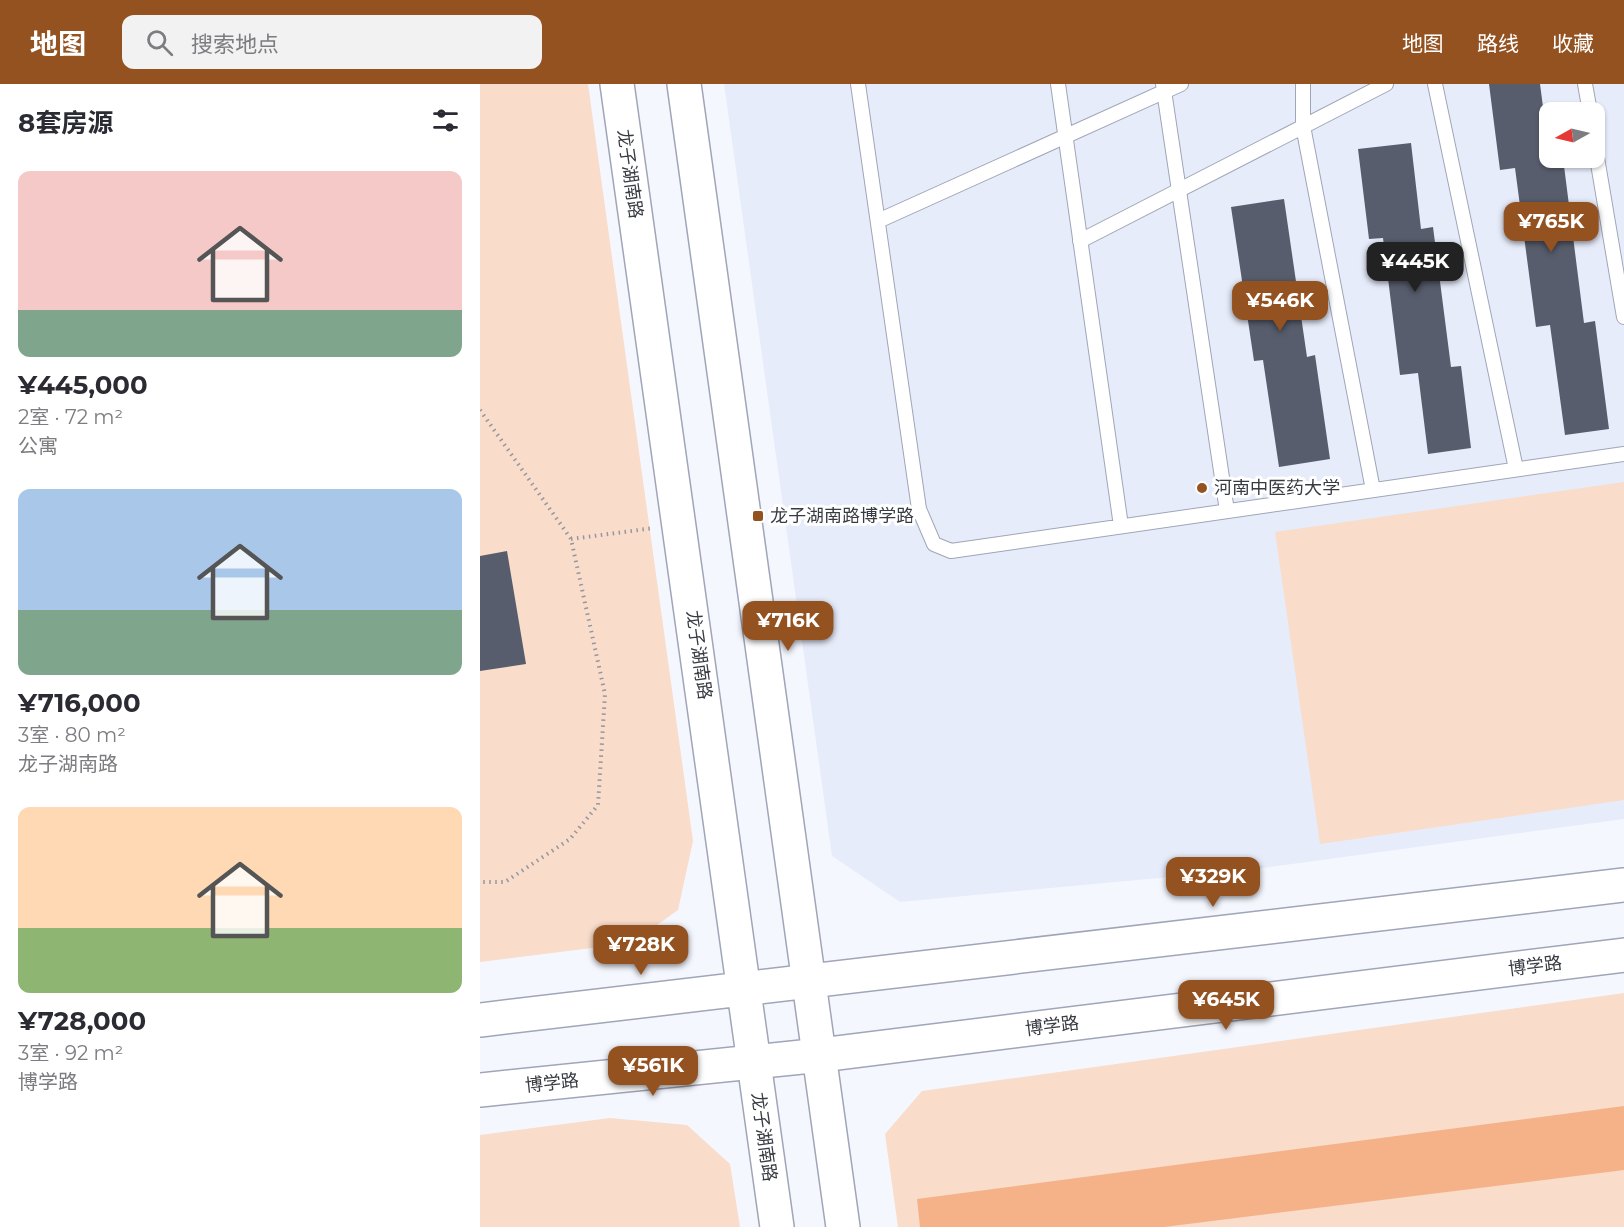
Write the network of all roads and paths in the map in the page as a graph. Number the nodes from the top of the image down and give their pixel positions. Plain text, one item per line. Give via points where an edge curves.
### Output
1 (617, 84) edge
2 (684, 84) edge
3 (858, 84) edge
4 (1058, 84) edge
5 (1181, 84) edge
6 (1303, 84) edge
7 (1386, 84) edge
8 (1435, 84) edge
9 (1585, 84) edge
10 (1163, 88) edge
11 (1588, 102) edge
12 (1303, 126) junction
13 (1065, 136) junction
14 (1599, 168) edge
15 (1178, 190) junction
16 (878, 221) junction
17 (1080, 241) junction
18 (1624, 317) edge
19 (480, 410) edge
20 (1624, 454) edge
21 (1516, 469) junction
22 (1373, 490) junction
23 (1227, 511) junction
24 (680, 524) junction
25 (1121, 526) junction
26 (571, 539) junction
27 (480, 882) edge
28 (1624, 885) edge
29 (1624, 955) edge
30 (807, 981) junction
31 (746, 990) junction
32 (480, 1020) edge
33 (821, 1055) junction
34 (753, 1061) junction
35 (480, 1090) edge
36 (777, 1227) edge
37 (843, 1227) edge

1 - 24 street, 龙子湖南路
2 - 30 street
3 - 16 lane
4 - 13 lane
5 - 10 lane
6 - 12 lane
7 - 12 lane
8 - 21 lane
9 - 11 lane
10 - 13 lane
10 - 15 lane
12 - 15 lane
12 - 22 lane
13 - 16 lane
13 - 17 lane
14 - 18 lane
15 - 17 lane
15 - 23 lane
16 - 25 lane via 919,509 934,544 951,550
17 - 25 lane
19 - 26 path
20 - 21 lane
21 - 22 lane
22 - 23 lane
23 - 25 lane
24 - 26 path
24 - 31 street, 龙子湖南路
26 - 27 path via 605,694 598,806 570,839 506,882
28 - 30 street
29 - 33 street, 博学路
30 - 31 street
30 - 33 street
31 - 32 street
31 - 34 street, 龙子湖南路
33 - 34 street, 博学路
33 - 37 street
34 - 35 street, 博学路
34 - 36 street, 龙子湖南路

